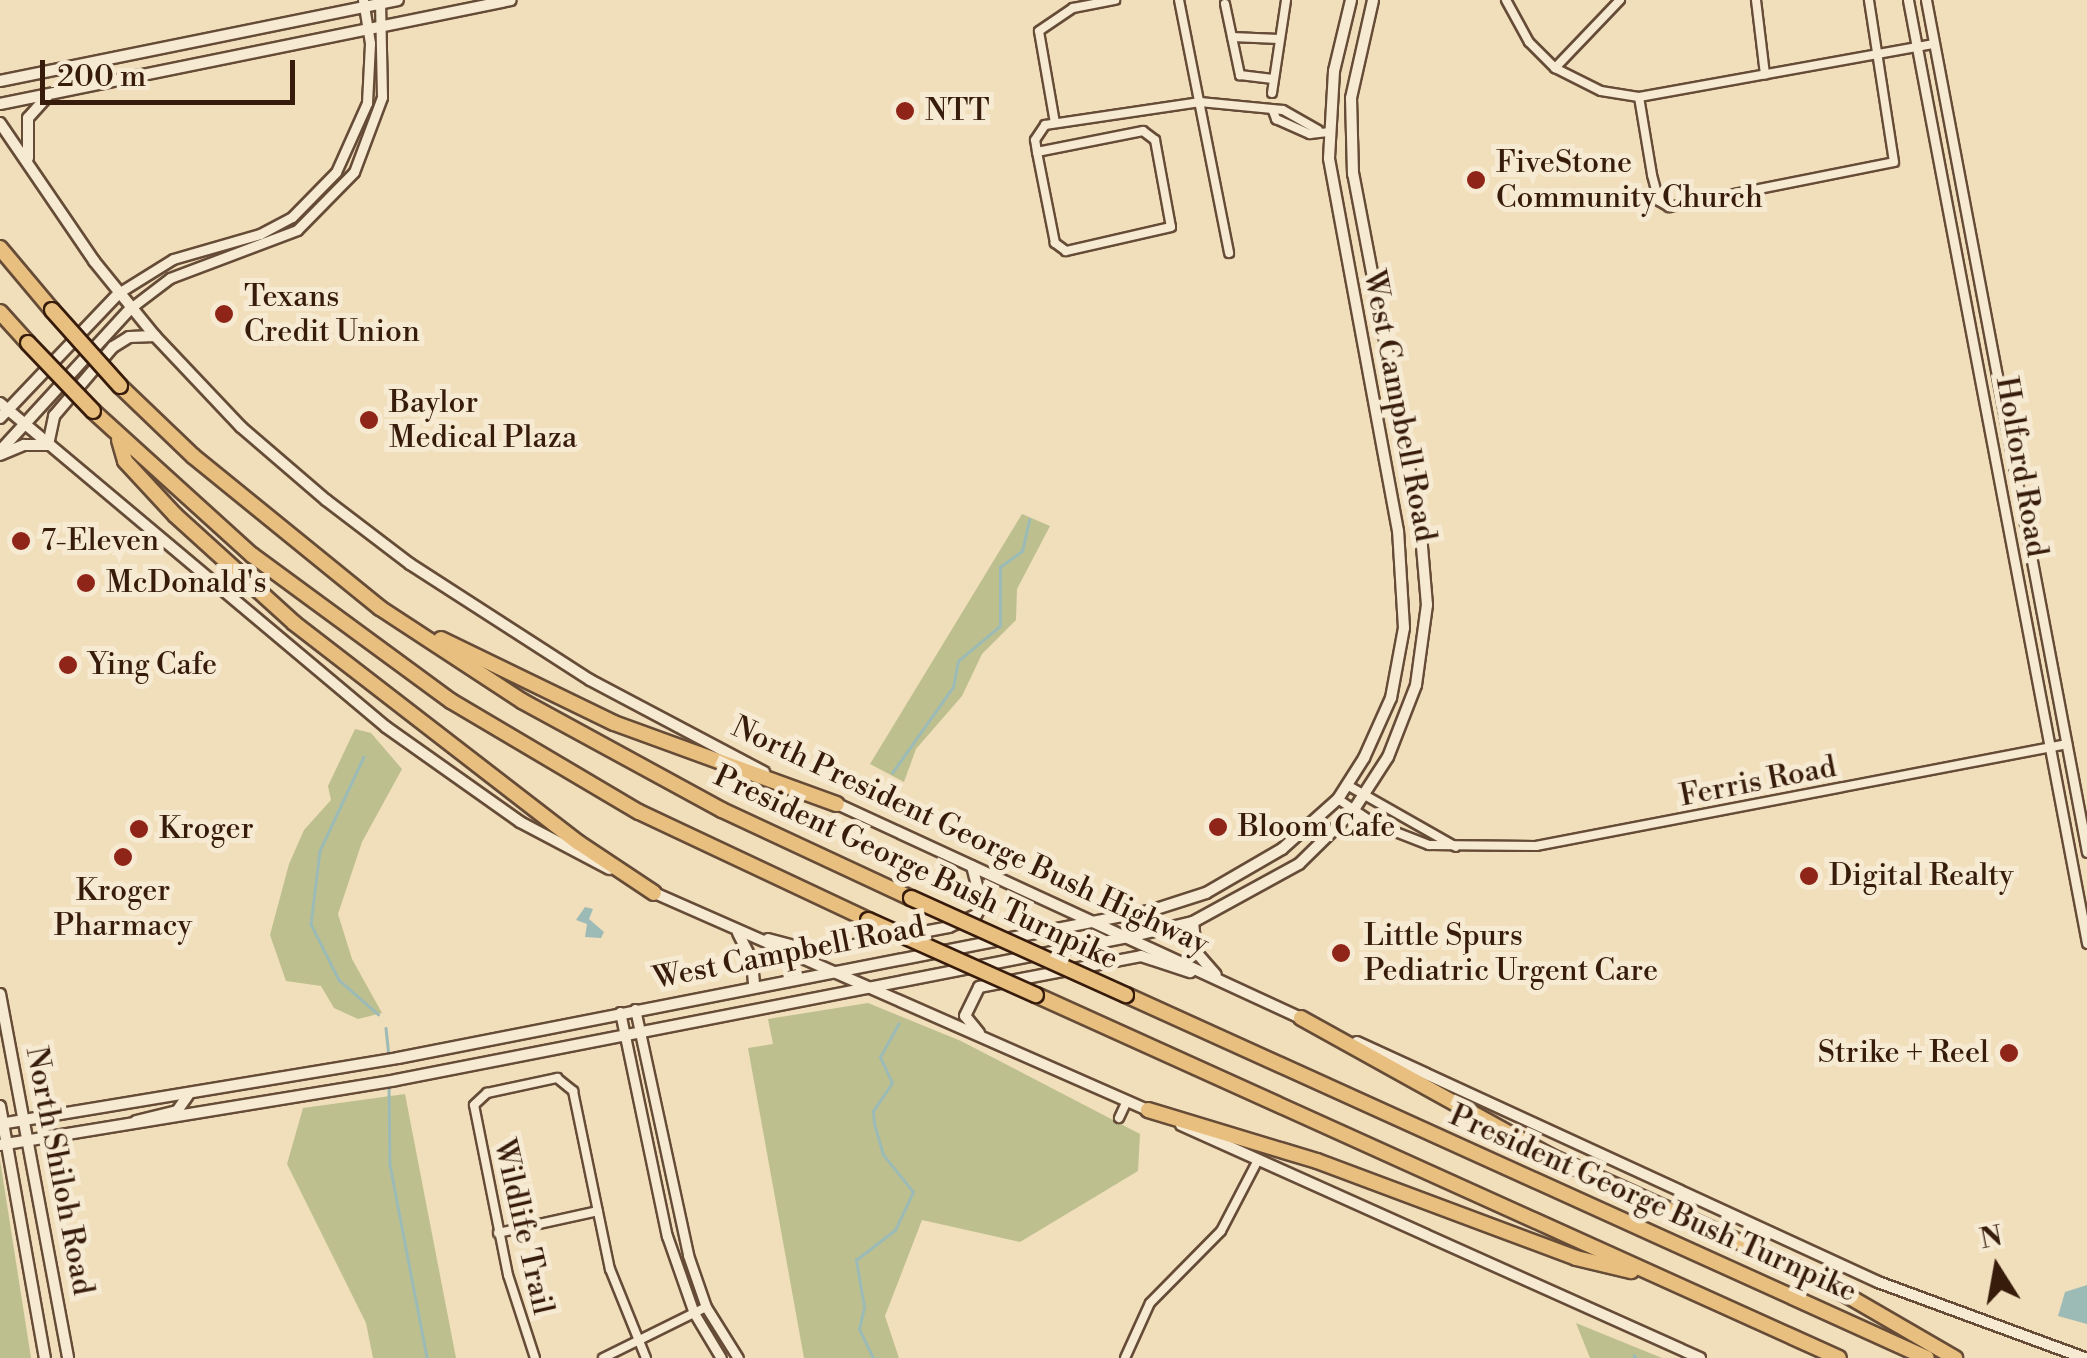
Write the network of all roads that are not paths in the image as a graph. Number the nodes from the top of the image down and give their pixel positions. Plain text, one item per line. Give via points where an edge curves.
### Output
1 (398, 0) edge
2 (511, 0) edge
3 (1115, 0) edge
4 (1179, 0) edge
5 (1286, 0) edge
6 (1351, 0) edge
7 (1373, 0) edge
8 (1506, 0) edge
9 (1620, 0) edge
10 (1756, 0) edge
11 (1869, 0) edge
12 (1908, 0) edge
13 (1926, 0) edge
14 (380, 2) edge
15 (492, 2) edge
16 (364, 3) edge
17 (1225, 4) dead end
18 (383, 26) junction
19 (369, 28) junction
20 (1232, 37) junction
21 (1279, 39) junction
22 (1934, 44) junction
23 (1917, 47) junction
24 (1876, 54) junction
25 (1556, 68) junction
26 (1765, 74) junction
27 (1273, 80) junction
28 (0, 81) edge
29 (66, 90) junction
30 (1272, 93) dead end
31 (1639, 98) junction
32 (1200, 102) junction
33 (0, 104) edge
34 (1274, 111) junction
35 (1303, 120) junction
36 (0, 122) edge
37 (1055, 123) junction
38 (1299, 130) junction
39 (1323, 131) junction
40 (1350, 132) junction
41 (1037, 152) junction
42 (29, 164) junction
43 (302, 209) junction
44 (311, 220) junction
45 (0, 248) edge
46 (1230, 253) dead end
47 (120, 292) junction
48 (132, 306) junction
49 (0, 312) edge
50 (155, 336) junction
51 (3, 410) edge
52 (23, 424) junction
53 (117, 434) junction
54 (48, 445) junction
55 (0, 453) edge
56 (380, 608) junction
57 (2066, 744) junction
58 (2050, 748) junction
59 (1348, 785) junction
60 (1362, 798) junction
61 (1338, 800) junction
62 (836, 804) junction
63 (1354, 811) junction
64 (1456, 847) junction
65 (2087, 852) edge
66 (972, 866) junction
67 (654, 892) junction
68 (1094, 922) junction
69 (1192, 922) junction
70 (738, 932) junction
71 (1129, 936) junction
72 (2087, 943) edge
73 (829, 970) junction
74 (1220, 980) junction
75 (754, 985) junction
76 (869, 986) junction
77 (0, 994) edge
78 (635, 1009) junction
79 (620, 1012) junction
80 (1301, 1018) junction
81 (639, 1030) junction
82 (625, 1034) junction
83 (986, 1039) junction
84 (188, 1095) junction
85 (1127, 1101) junction
86 (0, 1106) edge
87 (1148, 1110) junction
88 (1119, 1118) dead end
89 (24, 1122) junction
90 (2, 1124) edge
91 (98, 1134) junction
92 (28, 1144) junction
93 (4, 1145) edge
94 (1258, 1160) junction
95 (656, 1178) junction
96 (675, 1208) junction
97 (598, 1211) junction
98 (498, 1233) junction
99 (1662, 1278) junction
100 (706, 1306) junction
101 (694, 1312) junction
102 (638, 1341) junction
103 (2060, 1350) junction
104 (45, 1358) edge
105 (68, 1358) edge
106 (534, 1358) edge
107 (602, 1358) edge
108 (646, 1358) edge
109 (721, 1358) edge
110 (738, 1358) edge
111 (1125, 1358) edge
112 (1700, 1358) edge
113 (1839, 1358) edge
114 (1927, 1358) edge
115 (1955, 1358) edge
116 (2074, 1358) edge
117 (2086, 1358) edge

1 - 14 main road
2 - 15 main road
3 - 37 street via 1074,8 1039,31
4 - 32 street
5 - 21 street
6 - 39 main road, West Campbell Road
7 - 40 main road, West Campbell Road via 1356,64
8 - 25 street via 1529,42
9 - 25 street
10 - 26 street
11 - 24 street
12 - 23 street, Holford Road
13 - 22 street, Holford Road
14 - 16 main road
14 - 18 street
15 - 18 main road
16 - 19 street
16 - 28 main road
17 - 20 street
18 - 19 main road
18 - 44 street via 383,86 372,136 354,172
19 - 29 main road
19 - 43 street via 367,103 351,148
20 - 21 street
20 - 27 street via 1240,75
21 - 27 street
22 - 23 street
22 - 57 street, Holford Road
23 - 24 street
23 - 58 street, Holford Road
24 - 26 street
24 - 31 street via 1894,162 1670,207 1659,201
25 - 31 street via 1601,91
26 - 31 street
27 - 30 street
29 - 33 main road
29 - 42 main road via 38,102 28,118
32 - 34 street
32 - 37 street
32 - 46 street
34 - 35 street
34 - 38 street via 1276,120
35 - 38 street
35 - 39 street
36 - 42 main road, North President George Bush Highway
37 - 41 street via 1037,132
38 - 39 street
39 - 40 main road
39 - 59 main road, West Campbell Road via 1404,573 1404,628 1391,698
40 - 60 main road, West Campbell Road via 1360,221 1426,568 1416,685 1388,756
41 - 41 street via 1058,250 1171,227 1152,133
42 - 47 main road, North President George Bush Highway
43 - 44 street
43 - 47 street via 260,234 174,259
44 - 48 street via 268,246 170,278
45 - 56 highway, President George Bush Turnpike, bridge via 120,386 193,456
47 - 48 main road, North President George Bush Highway
47 - 51 main road
48 - 50 main road, North President George Bush Highway
48 - 52 main road
49 - 53 highway, President George Bush Turnpike, bridge
50 - 54 main road via 129,337 112,347 54,416
50 - 62 main road, North President George Bush Highway via 242,427 410,564 590,680
51 - 52 main road
52 - 54 main road
52 - 55 main road
53 - 67 highway via 126,461 175,515 294,623 579,844
53 - 99 highway, President George Bush Turnpike, bridge via 276,575 479,720 666,826
54 - 55 main road
54 - 67 main road via 300,660 460,783
56 - 62 highway via 614,722
56 - 114 highway, President George Bush Turnpike, bridge via 619,757 911,898
57 - 58 street, Ferris Road
57 - 65 street, Holford Road
58 - 64 street, Ferris Road via 1569,842
58 - 72 street, Holford Road
59 - 60 street
59 - 61 main road, West Campbell Road
60 - 63 main road, West Campbell Road
60 - 64 street
61 - 63 street, Ferris Road
61 - 68 main road, West Campbell Road via 1282,850 1212,890
62 - 66 main road, North President George Bush Highway
63 - 64 street, Ferris Road via 1429,845
63 - 69 main road, West Campbell Road via 1288,872
66 - 68 main road, North President George Bush Highway
66 - 70 main road via 982,905 949,927 817,952
67 - 70 main road
68 - 71 main road, North President George Bush Highway
68 - 73 main road, West Campbell Road
69 - 71 main road, West Campbell Road
69 - 74 main road via 1196,952
70 - 73 main road
70 - 75 main road via 752,961
71 - 74 main road, North President George Bush Highway
71 - 76 main road, West Campbell Road
73 - 75 main road, West Campbell Road
73 - 76 main road
74 - 80 main road, North President George Bush Highway
74 - 83 main road via 1140,956 979,987 965,1016
75 - 78 main road, West Campbell Road
76 - 81 main road, West Campbell Road
76 - 83 main road
77 - 89 main road, North Shiloh Road
78 - 79 main road, West Campbell Road
78 - 81 street
79 - 82 street
79 - 84 main road, West Campbell Road
80 - 103 main road, North President George Bush Highway via 1878,1282
80 - 115 highway via 1550,1156 1810,1274
81 - 82 main road, West Campbell Road
81 - 96 street
82 - 91 main road, West Campbell Road
82 - 95 street
83 - 85 main road
84 - 89 main road, West Campbell Road
84 - 91 main road via 177,1110
85 - 87 main road
85 - 88 street
86 - 90 main road, North Shiloh Road
87 - 94 main road
87 - 99 highway via 1317,1160 1576,1258
89 - 90 main road, West Campbell Road
89 - 92 main road, North Shiloh Road
90 - 93 main road, North Shiloh Road
91 - 92 main road, West Campbell Road
92 - 93 main road, West Campbell Road
92 - 105 main road, North Shiloh Road
93 - 104 main road, North Shiloh Road
94 - 111 street via 1221,1231 1150,1302
94 - 112 main road
95 - 96 street
95 - 101 street
96 - 100 street
97 - 98 street
97 - 98 street, Wildlife Trail via 572,1091 558,1078 487,1093 474,1105
97 - 102 street via 618,1298
98 - 106 street, Wildlife Trail
99 - 113 highway, President George Bush Turnpike
100 - 101 street
100 - 110 street
101 - 102 street
101 - 109 street
102 - 107 street
102 - 108 street
103 - 116 main road
103 - 117 main road, North President George Bush Highway

